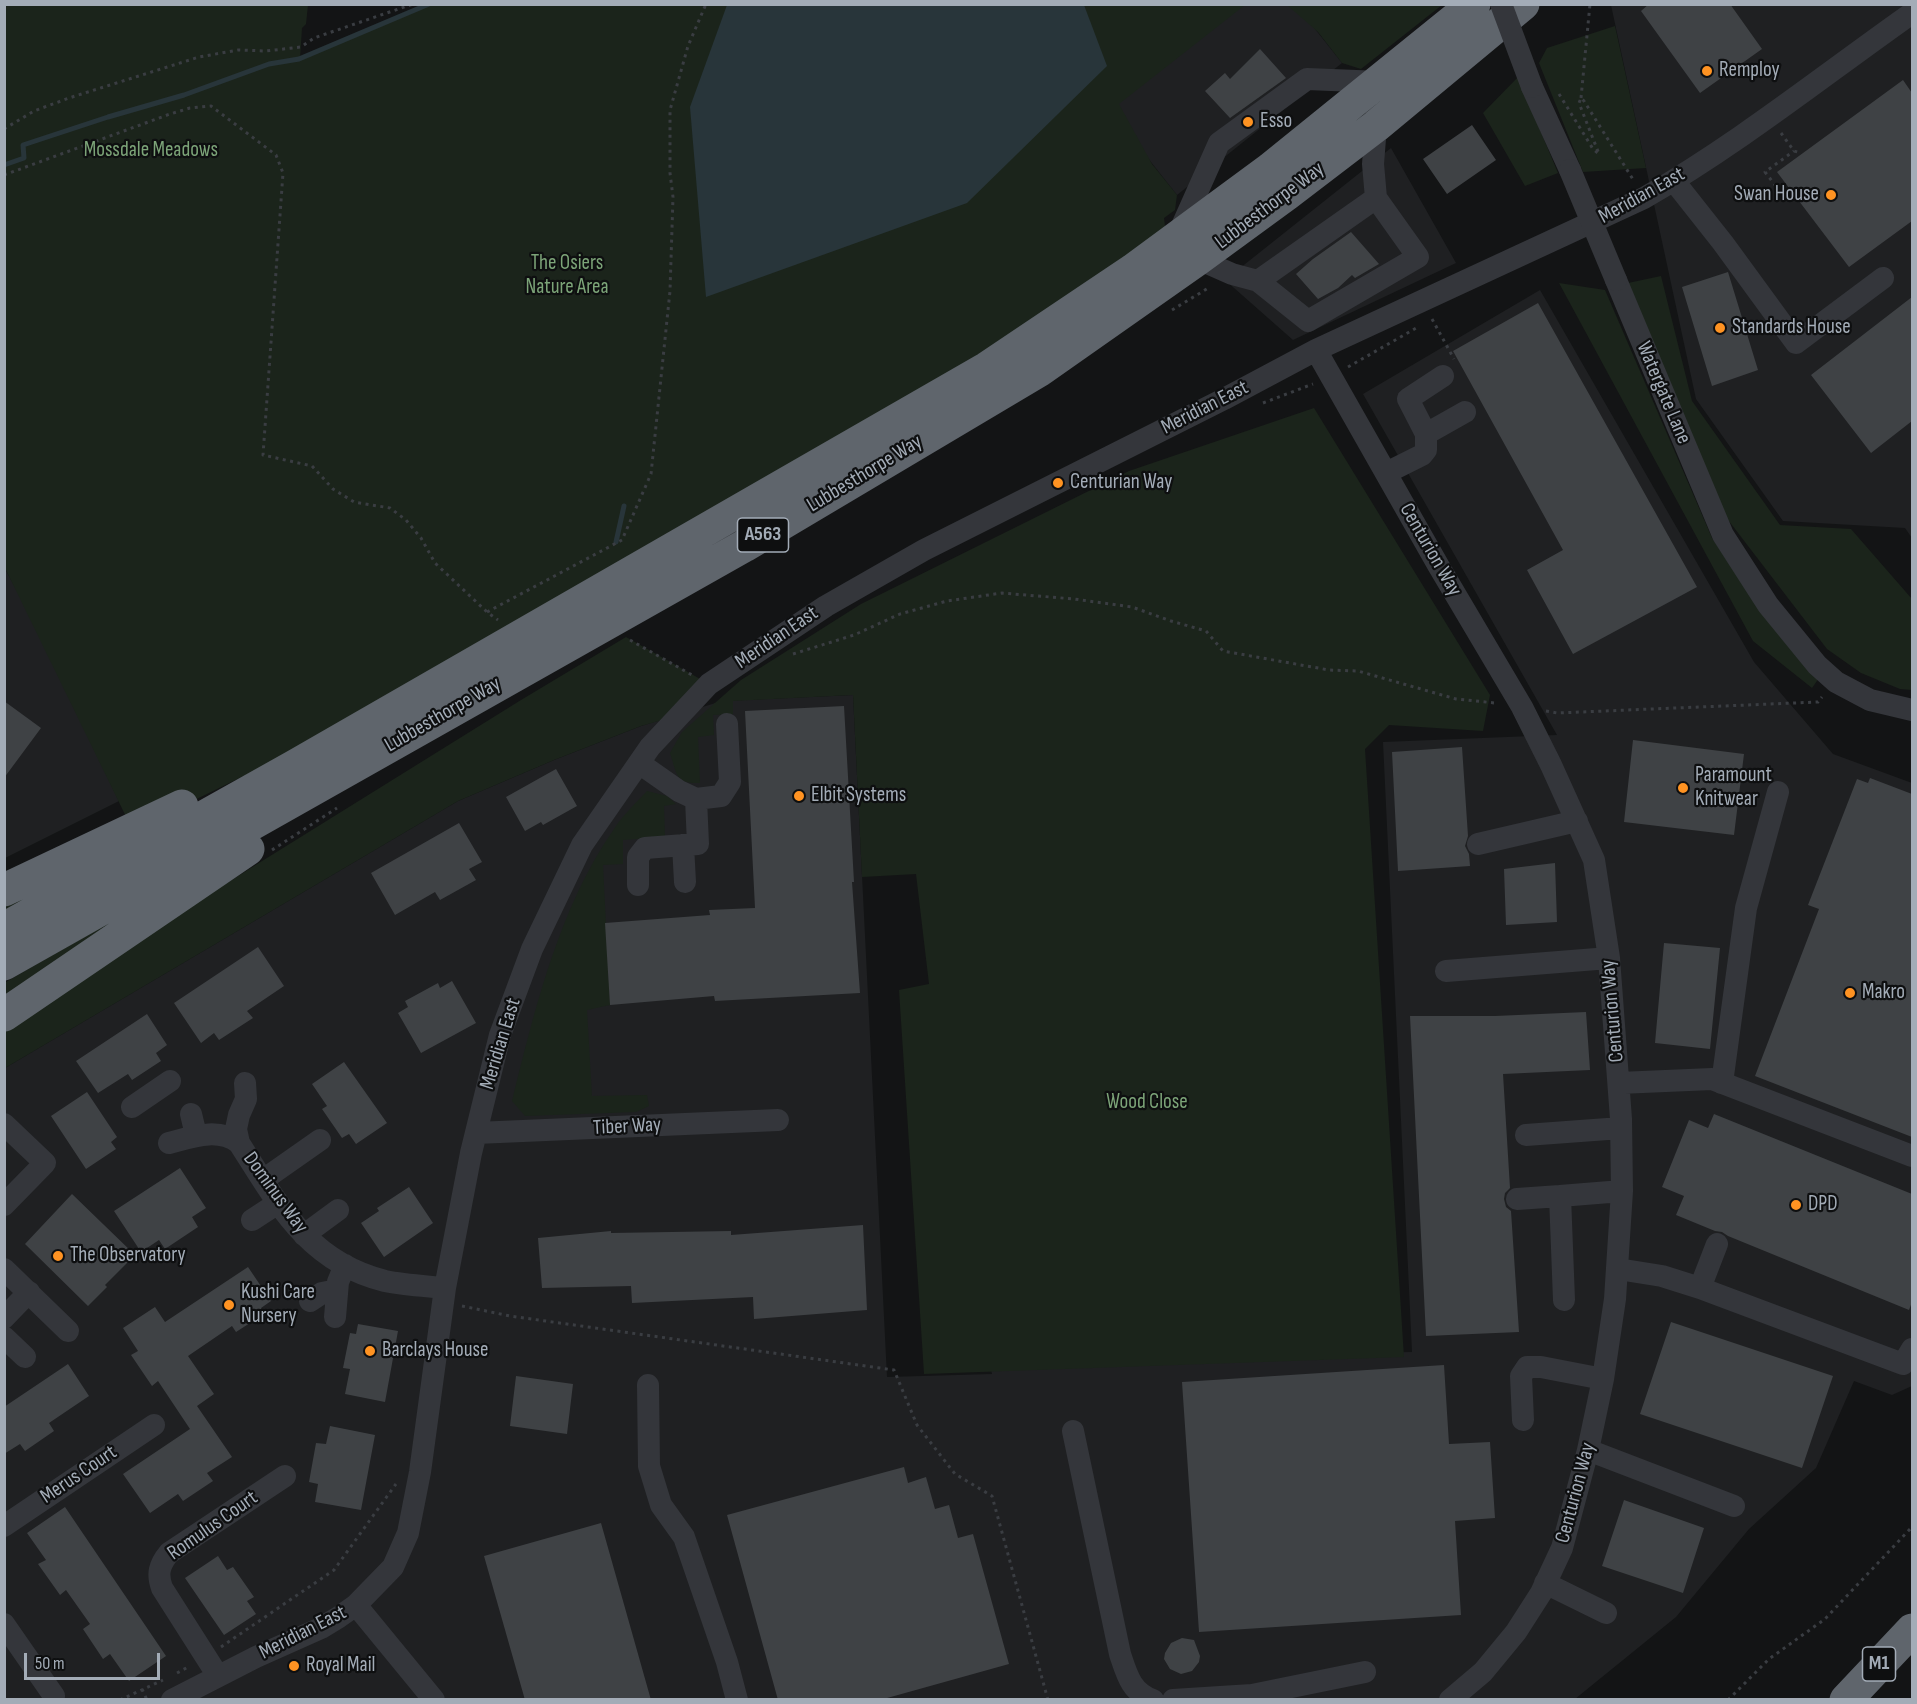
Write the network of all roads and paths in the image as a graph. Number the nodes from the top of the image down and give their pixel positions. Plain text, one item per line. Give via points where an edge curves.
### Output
1 (413, 4) edge
2 (706, 4) edge
3 (1474, 4) edge
4 (1501, 4) edge
5 (1523, 4) edge
6 (1590, 4) edge
7 (1912, 13) edge
8 (1381, 82) junction
9 (1556, 89) dead end
10 (1581, 98) junction
11 (1769, 117) junction
12 (1376, 126) junction
13 (4, 129) edge
14 (1794, 151) junction
15 (1801, 153) dead end
16 (4, 175) edge
17 (1674, 181) junction
18 (1376, 198) junction
19 (1644, 198) junction
20 (1785, 198) dead end
21 (1187, 248) junction
22 (1883, 278) dead end
23 (1258, 281) junction
24 (1432, 319) dead end
25 (1316, 350) junction
26 (1449, 368) joint
27 (1464, 412) dead end
28 (1426, 434) junction
29 (1386, 473) junction
30 (487, 612) junction
31 (626, 637) dead end
32 (513, 639) junction
33 (791, 654) dead end
34 (1836, 682) junction
35 (709, 684) junction
36 (463, 686) junction
37 (1522, 707) junction
38 (1912, 710) edge
39 (728, 724) dead end
40 (639, 763) junction
41 (1778, 792) dead end
42 (696, 799) junction
43 (345, 802) dead end
44 (1576, 821) junction
45 (1478, 844) dead end
46 (683, 845) junction
47 (265, 855) dead end
48 (685, 882) dead end
49 (638, 885) dead end
50 (4, 890) edge
51 (4, 929) edge
52 (1609, 958) junction
53 (4, 964) edge
54 (1446, 971) dead end
55 (4, 1015) edge
56 (170, 1081) dead end
57 (1619, 1083) junction
58 (1722, 1083) junction
59 (245, 1091) dead end
60 (132, 1107) dead end
61 (778, 1120) dead end
62 (4, 1124) edge
63 (1621, 1128) junction
64 (476, 1133) junction
65 (1526, 1135) dead end
66 (320, 1140) dead end
67 (169, 1143) dead end
68 (239, 1143) junction
69 (1912, 1156) edge
70 (263, 1180) junction
71 (1622, 1191) junction
72 (1560, 1196) junction
73 (1517, 1199) dead end
74 (278, 1203) junction
75 (4, 1205) edge
76 (338, 1210) dead end
77 (252, 1220) dead end
78 (304, 1235) junction
79 (1717, 1244) dead end
80 (345, 1265) junction
81 (4, 1269) edge
82 (1618, 1269) junction
83 (445, 1288) junction
84 (1700, 1288) junction
85 (337, 1290) junction
86 (29, 1292) junction
87 (1564, 1300) dead end
88 (310, 1301) dead end
89 (461, 1306) dead end
90 (335, 1317) dead end
91 (4, 1318) edge
92 (68, 1331) dead end
93 (4, 1337) edge
94 (1912, 1350) edge
95 (25, 1357) dead end
96 (1603, 1379) junction
97 (648, 1385) dead end
98 (1523, 1420) dead end
99 (154, 1425) dead end
100 (1072, 1431) dead end
101 (1588, 1450) junction
102 (285, 1476) dead end
103 (397, 1483) dead end
104 (1734, 1506) dead end
105 (4, 1526) edge
106 (1912, 1527) edge
107 (1545, 1583) junction
108 (356, 1605) junction
109 (1606, 1614) dead end
110 (4, 1624) edge
111 (1912, 1630) edge
112 (206, 1657) junction
113 (1365, 1672) dead end
114 (218, 1676) junction
115 (142, 1689) junction
116 (54, 1696) dead end
117 (1253, 1697) edge
118 (120, 1700) edge
119 (147, 1700) edge
120 (172, 1700) edge
121 (434, 1700) edge
122 (737, 1700) edge
123 (1048, 1700) edge
124 (1153, 1700) edge
125 (1173, 1700) edge
126 (1450, 1700) edge
127 (1728, 1700) edge
128 (1846, 1700) edge

1 - 13 path via 314,38 301,47 238,50 199,57 69,98 34,111
2 - 30 path via 688,46 670,110 670,291 651,474 622,540
3 - 8 highway, Lubbesthorpe Way / A563
4 - 34 street, Watergate Lane, bridge via 1532,87 1723,535 1768,605
5 - 12 highway, Lubbesthorpe Way / A563
6 - 10 path
7 - 11 street, Meridian East
8 - 21 highway, Lubbesthorpe Way / A563 via 1270,169
8 - 21 street via 1307,79 1219,143
9 - 10 path via 1599,154 1579,104
10 - 19 path
11 - 14 path
11 - 17 street, Meridian East
12 - 18 street
12 - 21 highway, Lubbesthorpe Way / A563
14 - 15 path
14 - 20 path via 1765,172
16 - 30 path via 170,114 211,106 276,155 283,173 263,455 312,466 333,489 354,502 390,508 421,538 435,563
17 - 19 street, Meridian East
17 - 22 street via 1796,343
18 - 23 street
18 - 23 street via 1418,257 1308,321
19 - 25 street, Meridian East
21 - 23 street via 1232,274
21 - 32 highway, Lubbesthorpe Way / A563 via 1133,270 987,368
21 - 36 highway, Lubbesthorpe Way / A563 via 1040,370 744,546
24 - 26 path
25 - 29 street, Centurion Way
25 - 35 street, Meridian East via 924,550 826,606
26 - 28 street via 1408,399
27 - 28 street
28 - 29 street via 1422,455
29 - 37 street, Centurion Way
30 - 32 path via 502,623
31 - 35 path
32 - 36 highway, Lubbesthorpe Way / A563
33 - 37 path via 854,635 900,614 947,601 1002,593 1132,607 1206,631 1222,651 1329,670 1358,671 1456,699
34 - 37 path via 1818,702 1557,713
34 - 38 street, Watergate Lane via 1870,700
35 - 40 street, Meridian East
36 - 50 highway
36 - 51 highway, Lubbesthorpe Way / A563 via 295,766
36 - 53 highway, Lubbesthorpe Way / A563
36 - 55 highway
37 - 44 street, Centurion Way
39 - 42 street via 730,782 722,796
40 - 42 street
40 - 64 street, Meridian East via 582,845 532,949 501,1035
41 - 58 street via 1746,908
42 - 46 street via 698,844
43 - 47 path
44 - 45 street
44 - 52 street, Centurion Way via 1594,860
46 - 48 street
46 - 49 street via 645,848 638,856
52 - 54 street
52 - 57 street, Centurion Way
56 - 60 street
57 - 58 street via 1712,1079
57 - 63 street, Centurion Way
58 - 69 street
59 - 68 street, Dominus Way via 236,1129
61 - 64 street, Tiber Way
62 - 75 street via 45,1163
63 - 65 street
63 - 71 street, Centurion Way
64 - 83 street, Meridian East
66 - 70 street
67 - 68 street, Dominus Way via 194,1125
68 - 70 street, Dominus Way
70 - 74 street, Dominus Way
71 - 72 street
71 - 82 street, Centurion Way
72 - 73 street
72 - 87 street
74 - 77 street
74 - 78 street, Dominus Way
76 - 78 street
78 - 80 street, Dominus Way
79 - 84 street
80 - 83 street, Dominus Way via 386,1281
80 - 85 street
81 - 86 street
82 - 84 street via 1662,1276
82 - 96 street, Centurion Way
83 - 108 street, Meridian East via 408,1533 393,1567
84 - 94 street via 1903,1364
85 - 88 street
85 - 90 street
86 - 91 street
86 - 92 street
89 - 123 path via 894,1370 917,1425 955,1474 992,1496
93 - 95 street
96 - 98 street via 1527,1367 1521,1376
96 - 101 street, Centurion Way
97 - 122 street via 649,1466 661,1505 684,1537
99 - 105 street, Merus Court
100 - 124 street via 1119,1654 1128,1678 1141,1695
101 - 104 street
101 - 107 street, Centurion Way via 1562,1548
102 - 112 street, Romulus Court via 169,1552 159,1568 162,1588
103 - 112 path via 334,1570
106 - 127 path via 1826,1619 1769,1659
107 - 109 street
107 - 126 street, Centurion Way via 1516,1632 1483,1672
108 - 114 street, Meridian East via 321,1628
108 - 121 street
110 - 116 street
111 - 128 highway, M1
112 - 114 street, Romulus Court
112 - 115 path
113 - 117 street
114 - 120 street, Meridian East
115 - 118 path
115 - 119 path
117 - 125 street

